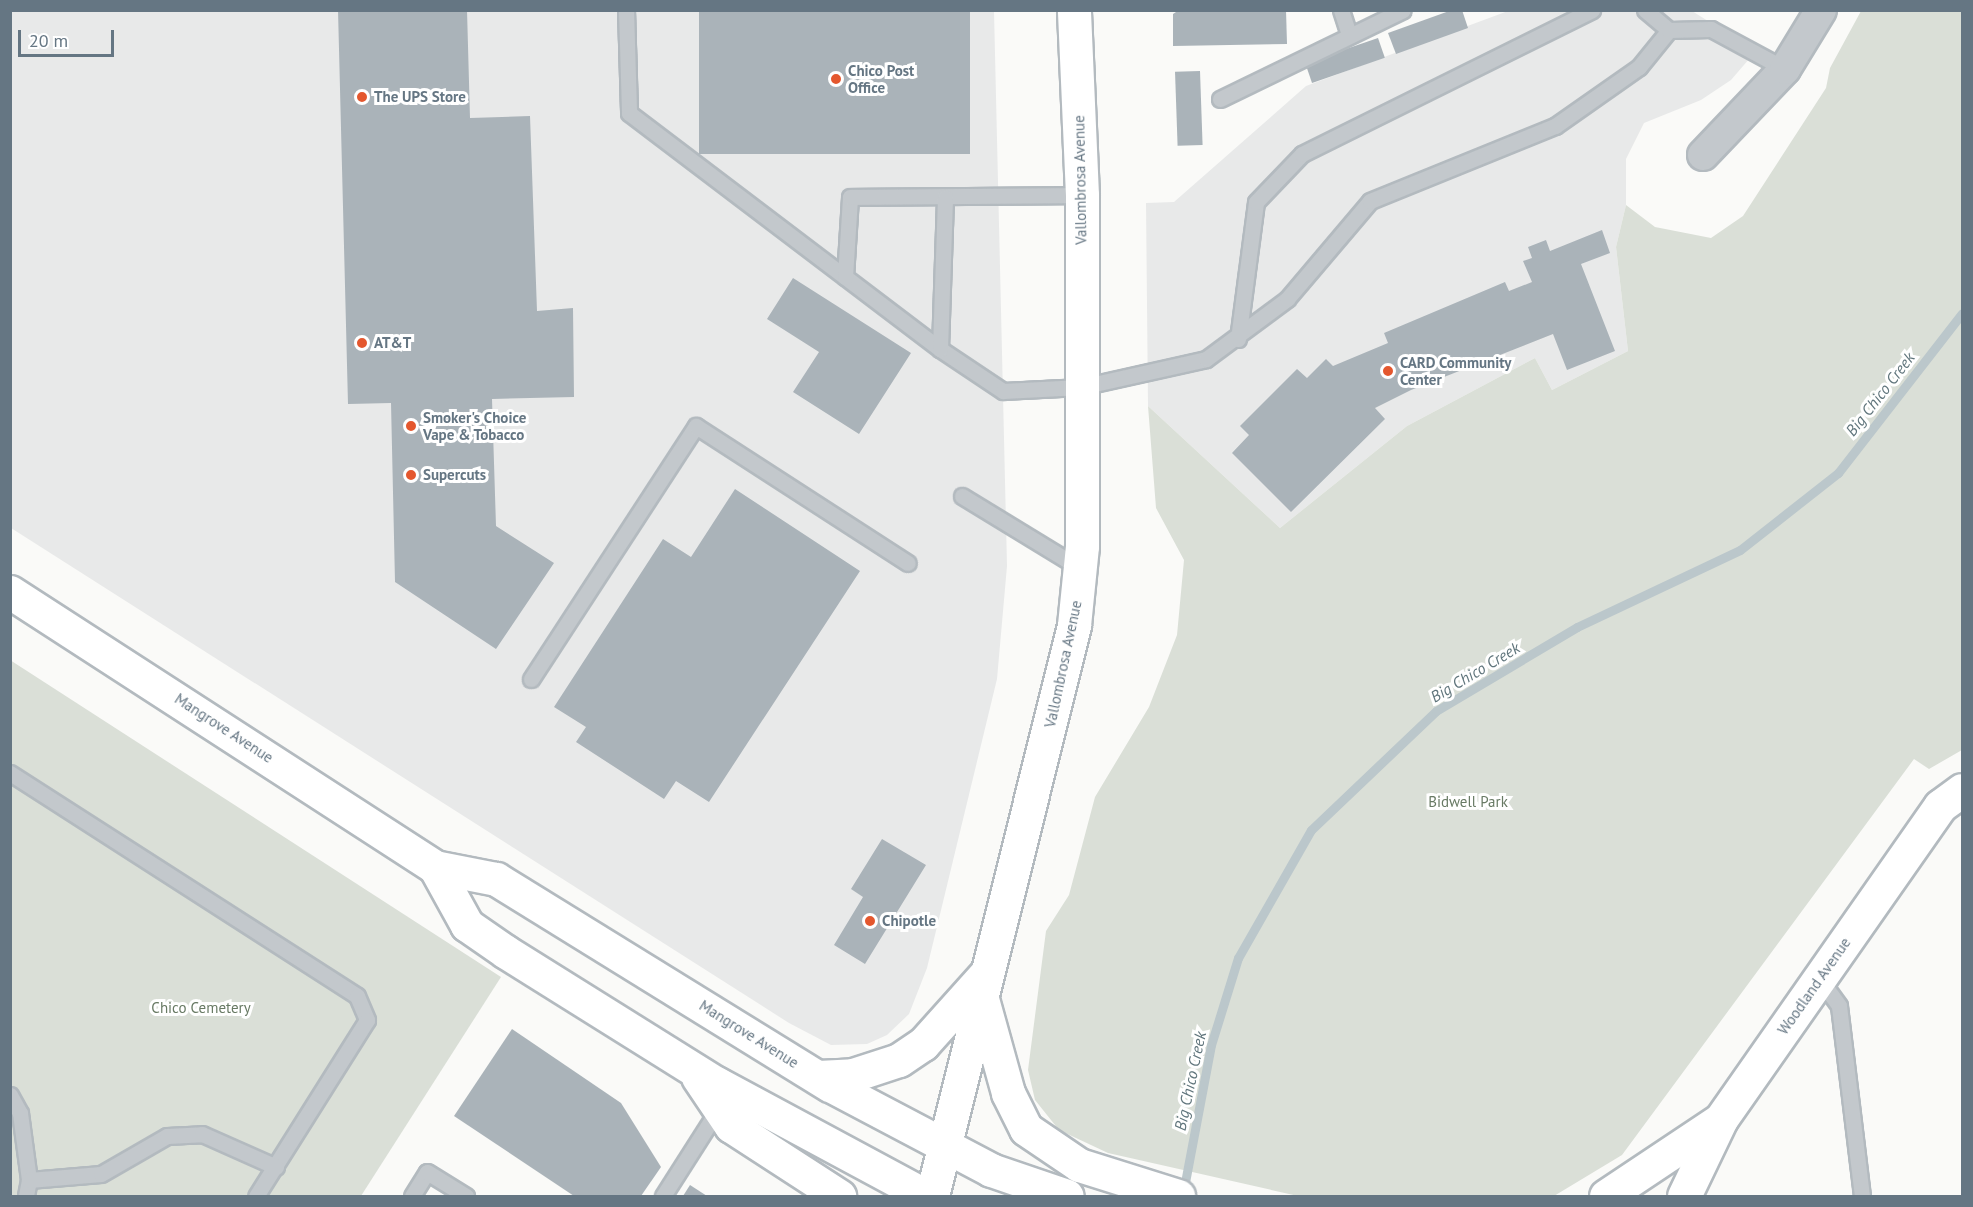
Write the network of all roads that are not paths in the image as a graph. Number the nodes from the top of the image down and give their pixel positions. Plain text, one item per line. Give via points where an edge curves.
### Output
1 (626, 10) edge
2 (1074, 10) edge
3 (1341, 10) edge
4 (1403, 10) edge
5 (1592, 10) edge
6 (1645, 10) edge
7 (1821, 10) edge
8 (1669, 30) junction
9 (1349, 34) junction
10 (1785, 69) junction
11 (1220, 99) dead end
12 (1703, 155) dead end
13 (1082, 195) junction
14 (945, 197) junction
15 (845, 277) junction
16 (1238, 339) junction
17 (940, 349) junction
18 (1081, 387) junction
19 (962, 496) dead end
20 (908, 563) dead end
21 (1080, 568) junction
22 (10, 592) edge
23 (531, 679) dead end
24 (10, 773) edge
25 (1962, 790) edge
26 (435, 867) junction
27 (1819, 978) junction
28 (984, 986) junction
29 (692, 1068) junction
30 (818, 1077) junction
31 (10, 1095) edge
32 (719, 1108) junction
33 (1721, 1119) junction
34 (944, 1146) junction
35 (276, 1167) junction
36 (29, 1180) junction
37 (26, 1197) edge
38 (256, 1197) edge
39 (411, 1197) edge
40 (466, 1197) edge
41 (663, 1197) edge
42 (839, 1197) edge
43 (926, 1197) edge
44 (932, 1197) edge
45 (1067, 1197) edge
46 (1178, 1197) edge
47 (1606, 1197) edge
48 (1684, 1197) edge
49 (1862, 1197) edge

1 - 15 lane via 629,113
2 - 13 street, Vallombrosa Avenue
3 - 9 lane
4 - 9 lane
5 - 16 lane via 1302,154 1256,202
6 - 8 lane
7 - 10 street
8 - 10 lane via 1711,29
8 - 16 lane via 1640,67 1555,126 1370,201 1287,299
9 - 11 lane
10 - 12 street
13 - 14 lane
13 - 18 street, Vallombrosa Avenue
14 - 15 lane via 850,196
14 - 17 lane
15 - 17 lane
16 - 18 lane via 1206,359
17 - 18 lane via 1004,391
18 - 21 street, Vallombrosa Avenue
19 - 21 lane
20 - 23 lane via 696,426
21 - 28 street, Vallombrosa Avenue via 1074,625
22 - 26 street, Mangrove Avenue
24 - 35 lane via 357,996 367,1020
25 - 27 street, Woodland Avenue via 1940,806
26 - 29 street, Mangrove Avenue via 467,925
26 - 30 street, Mangrove Avenue via 496,879
27 - 33 street, Woodland Avenue
27 - 49 lane via 1839,1006
28 - 30 street via 923,1044 899,1060 853,1075
28 - 34 street, Vallombrosa Avenue
28 - 46 street via 1008,1093 1026,1129 1079,1166
29 - 32 street
29 - 43 street, Mangrove Avenue
30 - 34 street, Mangrove Avenue
31 - 36 lane via 20,1113
32 - 41 lane
32 - 42 street via 731,1126
33 - 47 street
33 - 48 street, Woodland Avenue
34 - 44 street, Vallombrosa Avenue
34 - 45 street, Mangrove Avenue via 991,1170
35 - 36 lane via 202,1134 167,1136 101,1174
35 - 38 lane
36 - 37 lane
39 - 40 lane via 427,1172

